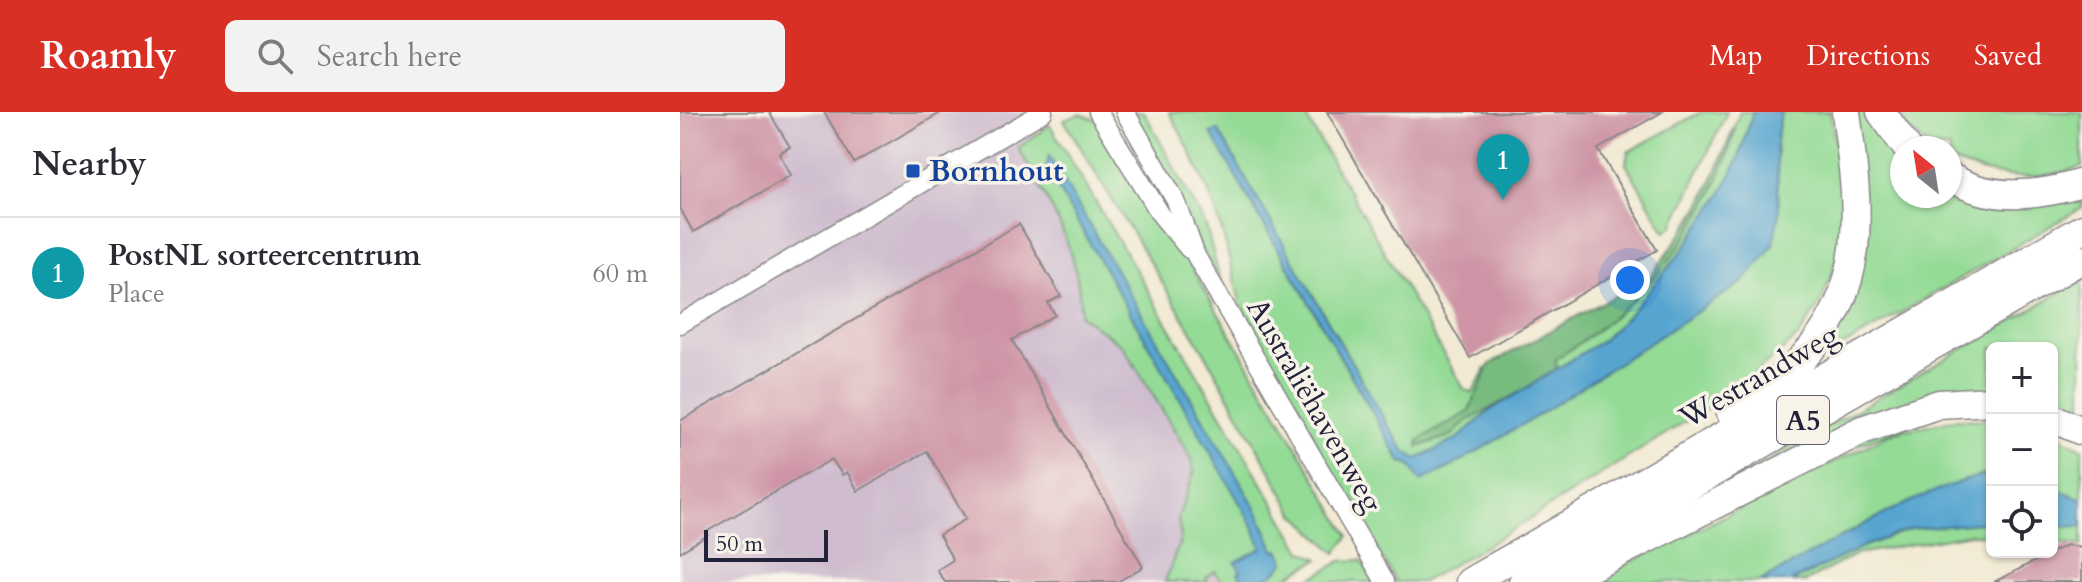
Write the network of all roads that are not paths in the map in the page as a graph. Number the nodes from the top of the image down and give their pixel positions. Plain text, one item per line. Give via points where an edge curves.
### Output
1 (1043, 112) edge
2 (1098, 112) edge
3 (1125, 112) edge
4 (1846, 112) edge
5 (1881, 112) edge
6 (1898, 136) edge
7 (1962, 181) edge
8 (2082, 183) edge
9 (2082, 229) edge
10 (1196, 256) junction
11 (2082, 259) edge
12 (680, 324) edge
13 (1986, 401) edge
14 (2058, 421) edge
15 (2082, 431) edge
16 (1573, 523) junction
17 (1480, 576) edge
18 (1385, 582) edge
19 (1523, 582) edge
20 (1561, 582) edge

1 - 12 street
2 - 10 street, Australiëhavenweg via 1161,215
3 - 10 street, Australiëhavenweg via 1176,201
4 - 16 highway, A5 via 1858,216 1856,248 1848,283 1828,324 1779,380
5 - 6 highway
7 - 8 highway via 2007,195
9 - 16 highway, Westrandweg / A5
10 - 18 street, Australiëhavenweg
11 - 19 highway, Westrandweg / A5
13 - 20 highway, A5 via 1939,404 1862,430
14 - 15 highway
16 - 17 highway, Westrandweg / A5

